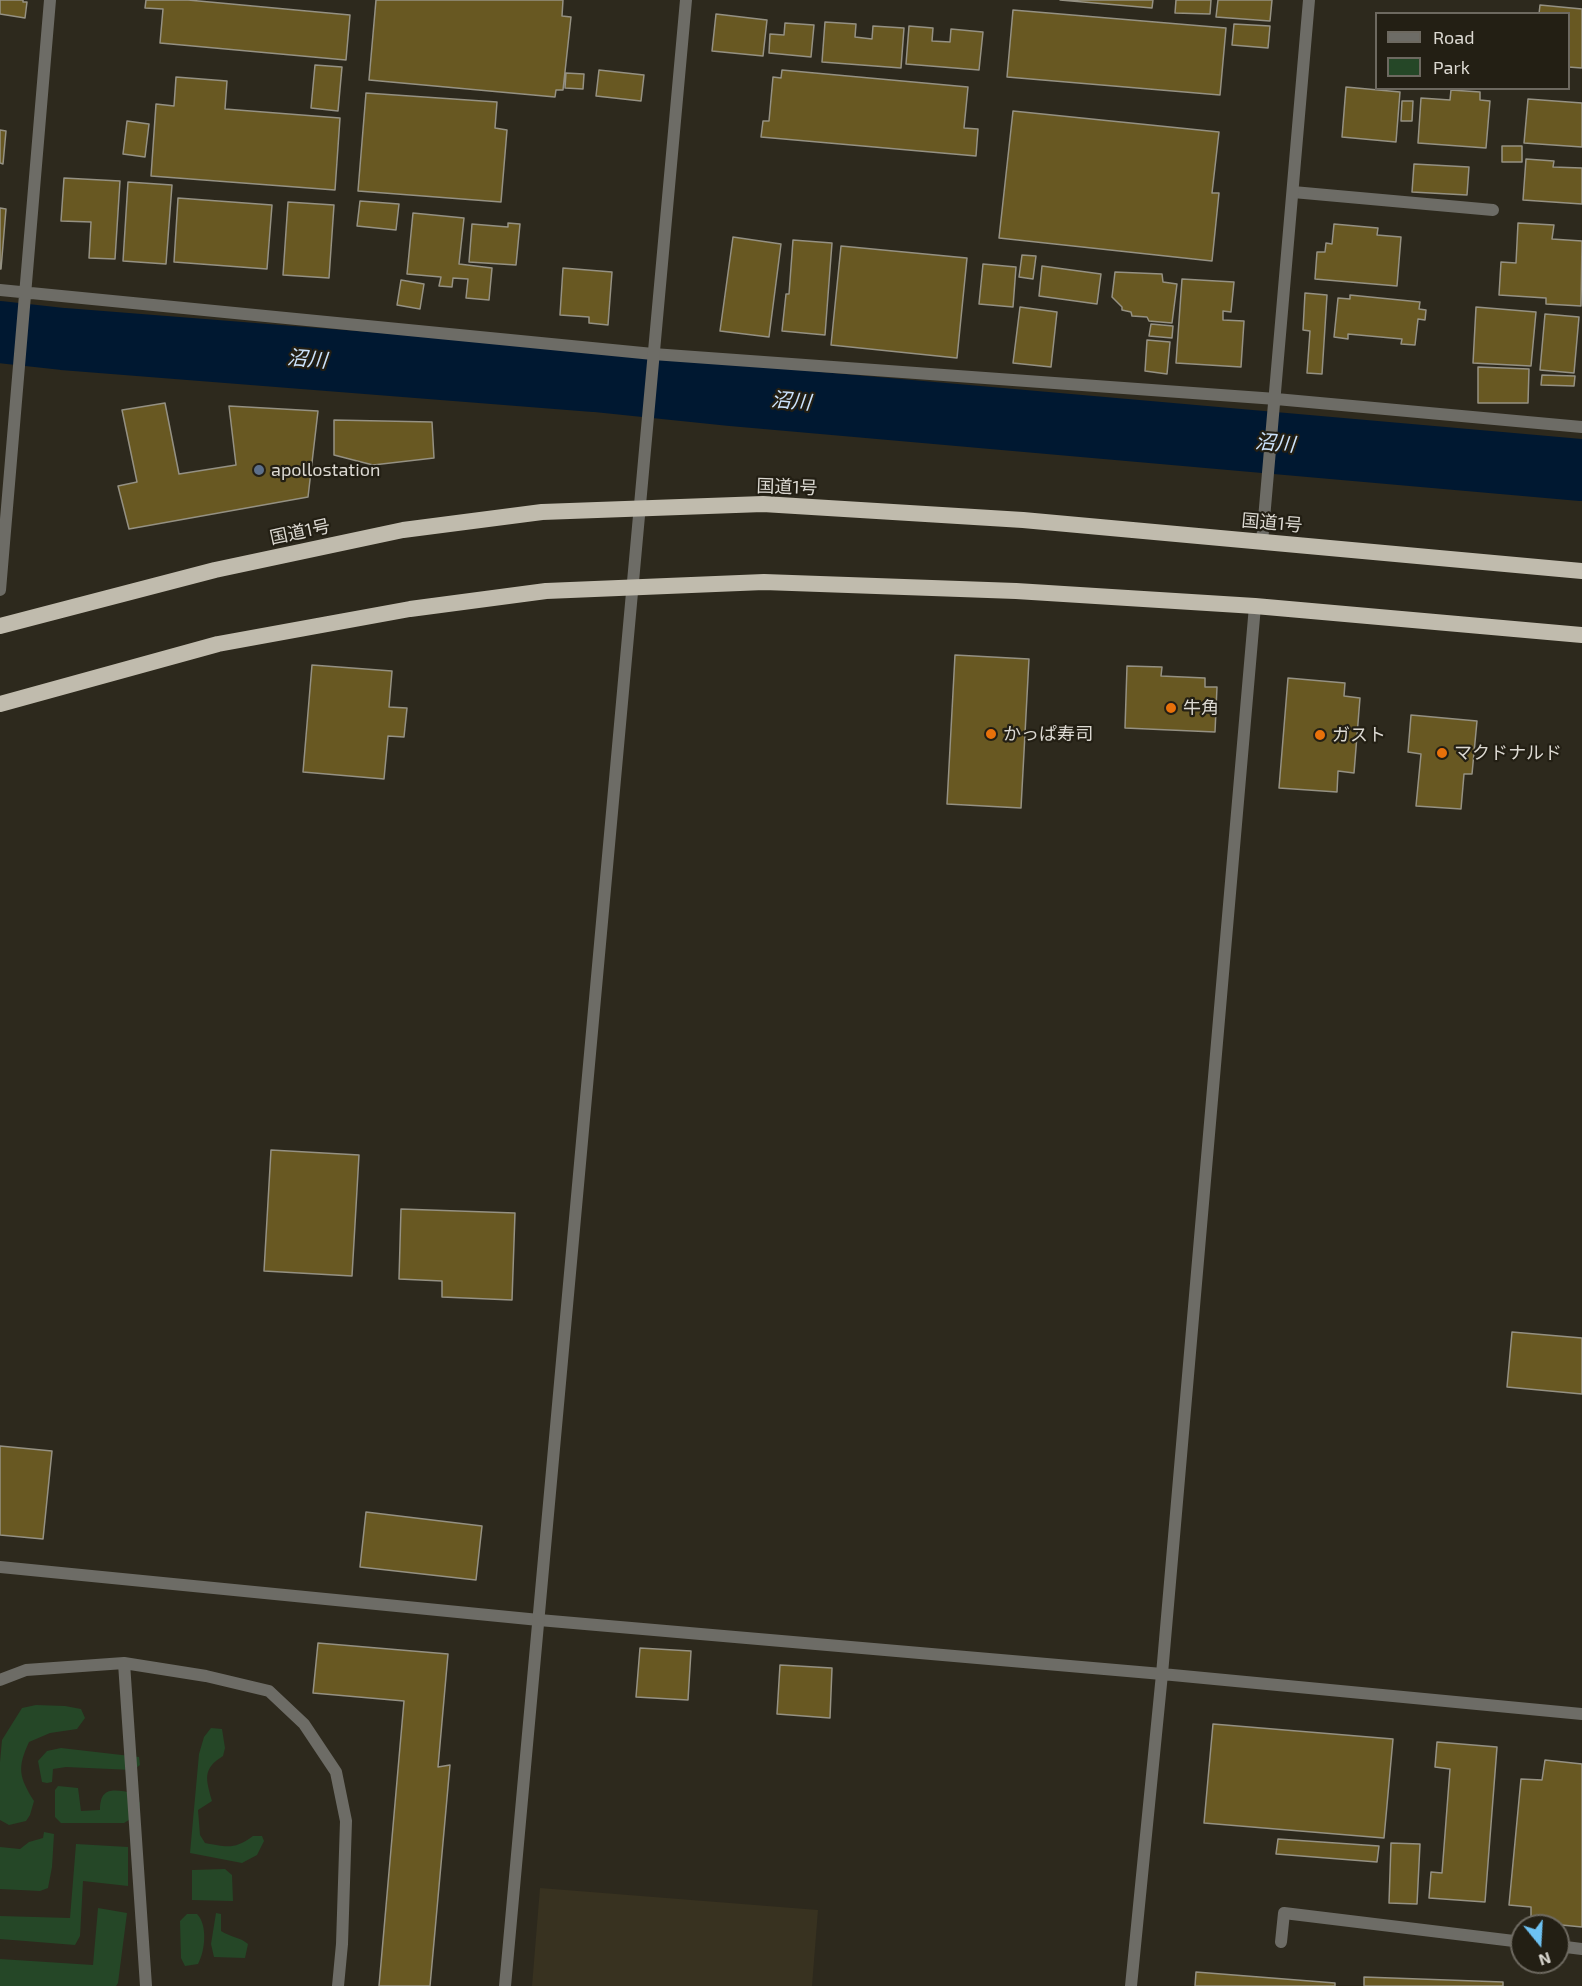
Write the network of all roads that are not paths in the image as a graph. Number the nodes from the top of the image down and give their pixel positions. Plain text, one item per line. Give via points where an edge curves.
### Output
1 (50, 0) edge
2 (686, 0) edge
3 (1309, 0) edge
4 (1293, 192) junction
5 (1493, 210) dead end
6 (0, 290) edge
7 (25, 292) junction
8 (653, 354) junction
9 (1276, 399) junction
10 (1582, 427) edge
11 (641, 509) junction
12 (1262, 542) junction
13 (1582, 571) edge
14 (634, 587) junction
15 (0, 590) edge
16 (1255, 606) junction
17 (0, 626) edge
18 (1582, 635) edge
19 (0, 704) edge
20 (0, 1567) edge
21 (539, 1620) junction
22 (124, 1663) junction
23 (1162, 1674) junction
24 (0, 1680) edge
25 (1582, 1714) edge
26 (1510, 1941) edge
27 (1281, 1942) dead end
28 (146, 1986) edge
29 (338, 1986) edge
30 (505, 1986) edge
31 (1131, 1986) edge

1 - 7 street
2 - 8 street
3 - 4 street
4 - 5 street
4 - 9 street
6 - 7 street
7 - 8 street
7 - 15 street
8 - 9 street
8 - 11 street
9 - 10 street
9 - 12 street
11 - 12 highway, 国道1号 via 763,504 1023,520
11 - 14 street
11 - 17 highway, 国道1号 via 542,512 403,530 215,570
12 - 13 highway, 国道1号
14 - 16 highway via 764,582 1016,591
14 - 19 highway via 546,591 410,609 218,644
14 - 21 street
16 - 18 highway
16 - 23 street
20 - 21 street
21 - 23 street
21 - 30 street
22 - 24 street via 26,1670
22 - 28 street
22 - 29 street via 269,1690 304,1724 336,1772 346,1821
23 - 25 street
23 - 31 street
26 - 27 street via 1284,1913

